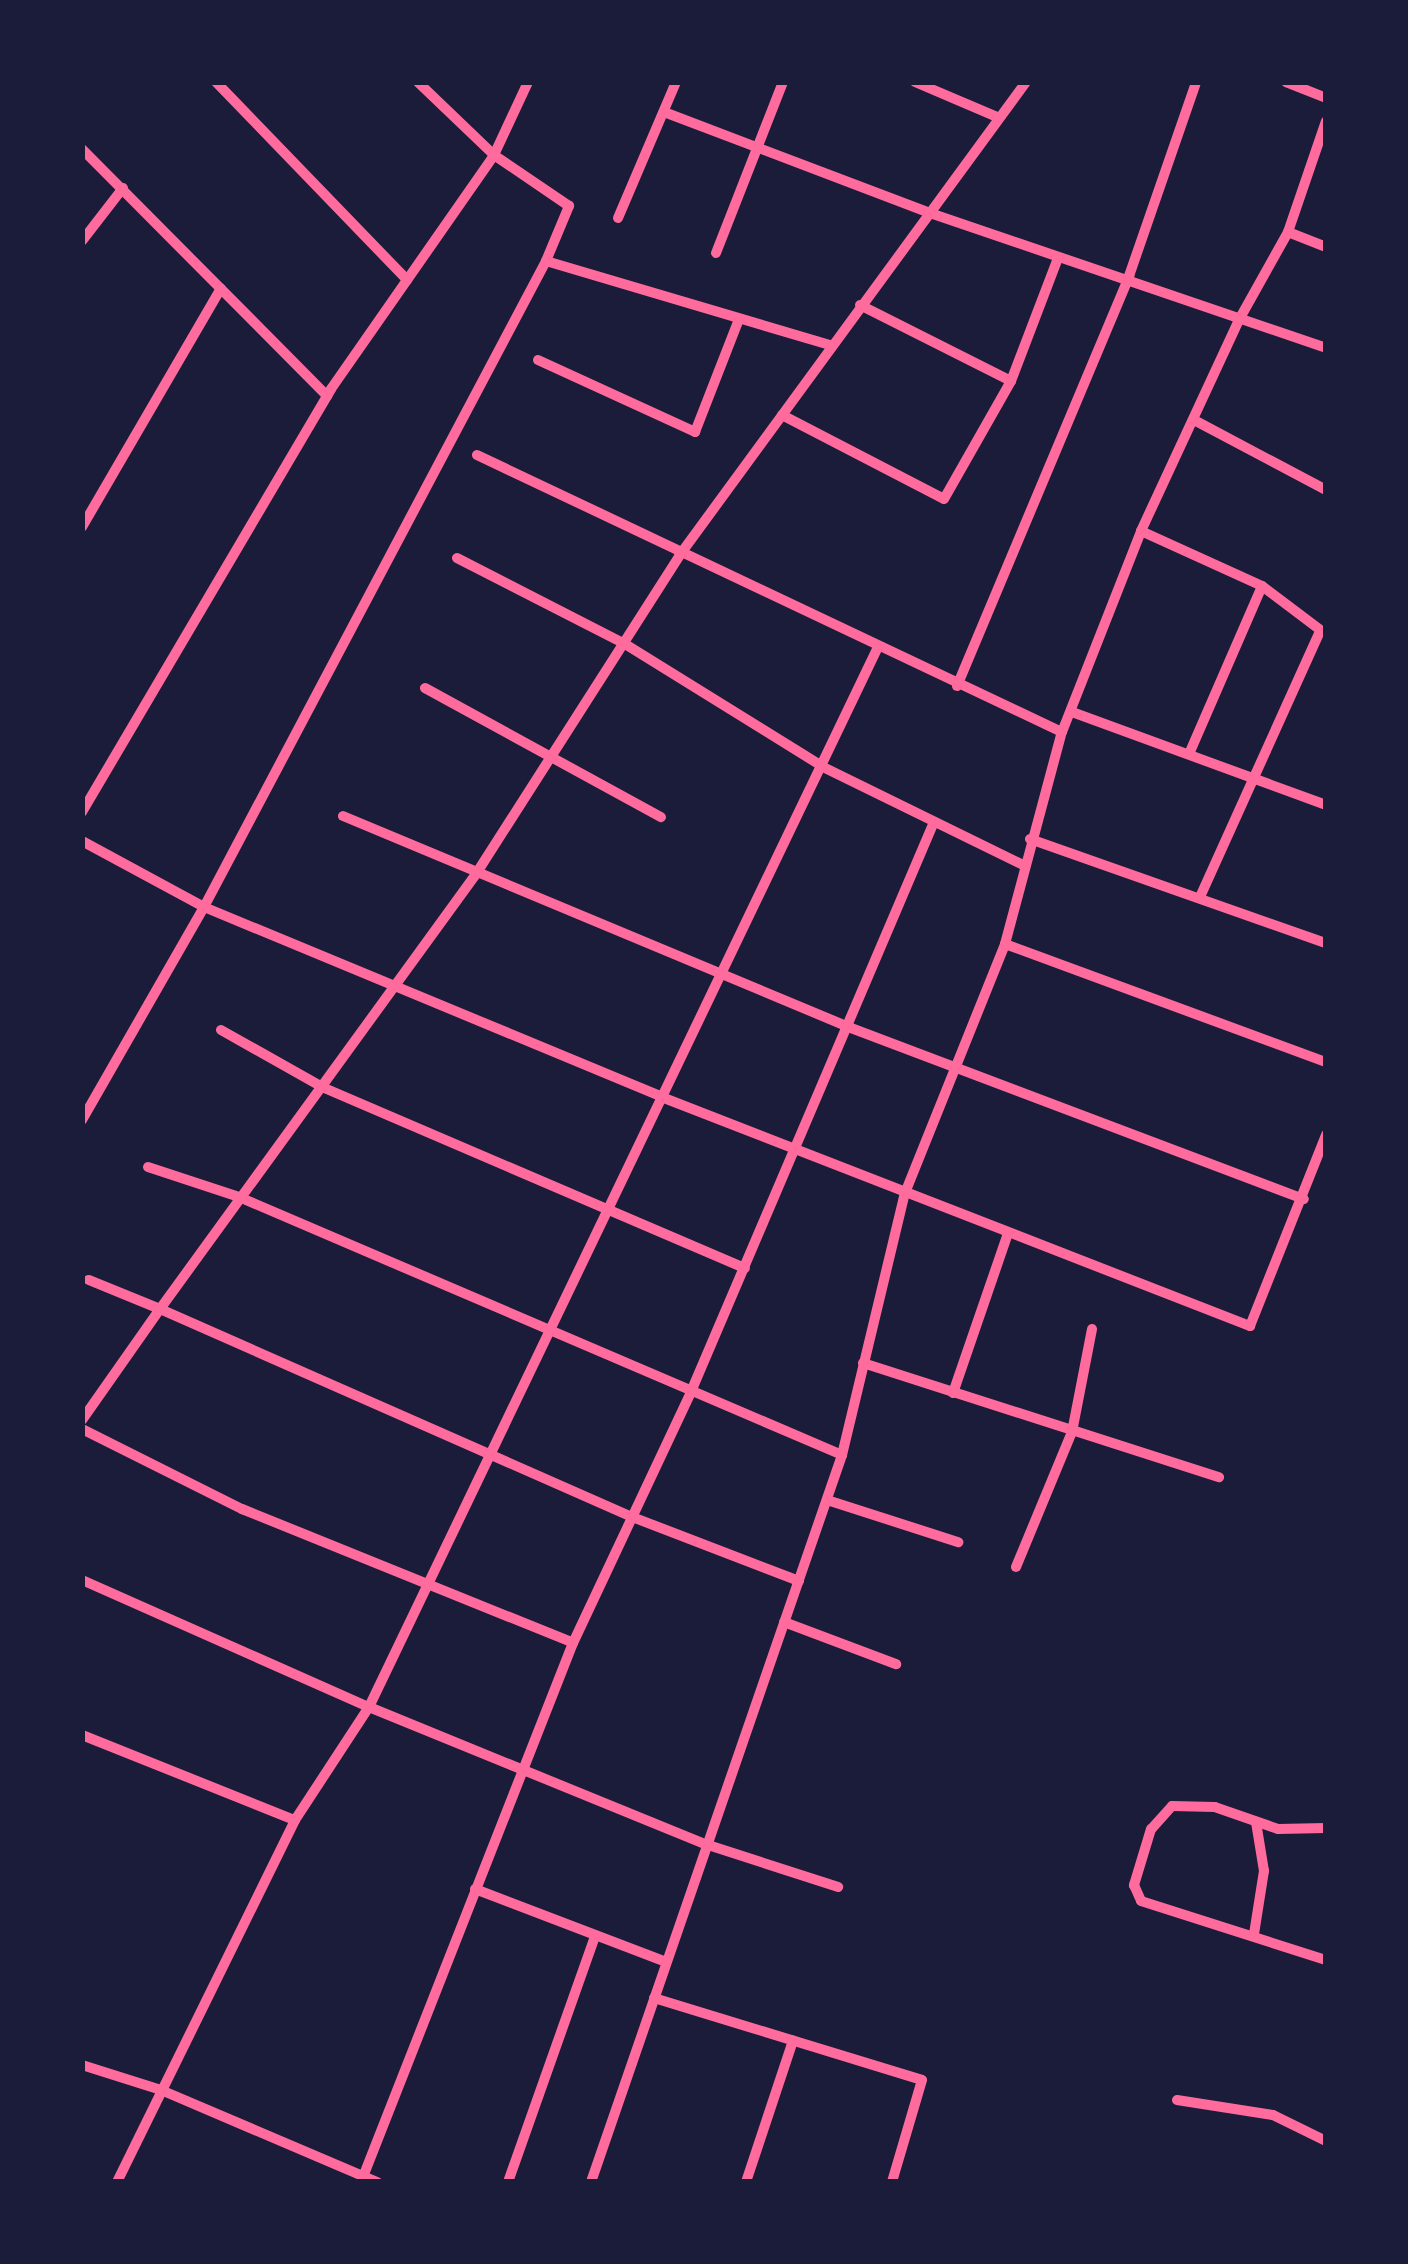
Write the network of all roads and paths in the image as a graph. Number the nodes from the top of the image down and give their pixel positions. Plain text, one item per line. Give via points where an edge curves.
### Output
1 (216, 82) edge
2 (418, 82) edge
3 (528, 82) edge
4 (676, 82) edge
5 (782, 82) edge
6 (915, 82) edge
7 (1026, 82) edge
8 (1196, 82) edge
9 (1286, 82) edge
10 (1326, 98) edge
11 (664, 112) junction
12 (997, 117) junction
13 (1326, 121) edge
14 (82, 149) edge
15 (756, 150) junction
16 (494, 155) junction
17 (123, 188) junction
18 (927, 212) junction
19 (618, 218) dead end
20 (1288, 232) junction
21 (82, 241) edge
22 (1326, 247) edge
23 (716, 253) dead end
24 (1058, 258) junction
25 (546, 261) junction
26 (1129, 276) junction
27 (406, 280) junction
28 (222, 288) junction
29 (860, 305) junction
30 (1240, 318) junction
31 (739, 319) junction
32 (830, 345) junction
33 (1326, 348) edge
34 (538, 360) dead end
35 (1011, 381) junction
36 (327, 396) junction
37 (782, 415) junction
38 (1194, 420) junction
39 (477, 455) dead end
40 (1326, 490) edge
41 (82, 526) edge
42 (1141, 531) junction
43 (679, 556) junction
44 (457, 558) dead end
45 (1262, 586) junction
46 (1323, 632) edge
47 (625, 644) junction
48 (877, 649) junction
49 (957, 686) junction
50 (426, 688) dead end
51 (1072, 712) junction
52 (1062, 732) junction
53 (1188, 754) junction
54 (554, 761) junction
55 (823, 767) junction
56 (1252, 778) junction
57 (1326, 804) edge
58 (82, 812) edge
59 (343, 816) dead end
60 (661, 817) dead end
61 (934, 822) junction
62 (1030, 839) junction
63 (82, 841) edge
64 (1024, 866) junction
65 (476, 874) junction
66 (1200, 897) junction
67 (204, 906) junction
68 (1326, 943) edge
69 (1005, 944) junction
70 (723, 975) junction
71 (395, 986) junction
72 (851, 1028) junction
73 (222, 1030) dead end
74 (1326, 1062) edge
75 (956, 1067) junction
76 (322, 1087) junction
77 (664, 1098) junction
78 (82, 1120) edge
79 (1326, 1135) edge
80 (791, 1149) junction
81 (148, 1166) dead end
82 (905, 1193) junction
83 (239, 1197) junction
84 (1304, 1199) junction
85 (604, 1213) junction
86 (1008, 1232) junction
87 (745, 1268) junction
88 (89, 1280) dead end
89 (160, 1310) junction
90 (547, 1327) junction
91 (1092, 1329) dead end
92 (863, 1363) junction
93 (953, 1393) junction
94 (690, 1394) junction
95 (82, 1420) edge
96 (82, 1429) edge
97 (1072, 1432) junction
98 (489, 1451) junction
99 (842, 1455) junction
100 (1219, 1477) dead end
101 (827, 1500) junction
102 (632, 1518) junction
103 (958, 1542) dead end
104 (1016, 1567) dead end
105 (82, 1580) edge
106 (799, 1580) junction
107 (425, 1588) junction
108 (784, 1622) junction
109 (573, 1644) junction
110 (896, 1664) dead end
111 (370, 1707) junction
112 (82, 1736) edge
113 (523, 1765) junction
114 (295, 1820) junction
115 (1256, 1822) junction
116 (1326, 1828) edge
117 (706, 1844) junction
118 (838, 1887) dead end
119 (475, 1889) junction
120 (1254, 1934) junction
121 (594, 1939) junction
122 (1326, 1960) edge
123 (666, 1962) junction
124 (654, 1998) junction
125 (793, 2040) junction
126 (82, 2065) edge
127 (162, 2090) junction
128 (1177, 2100) dead end
129 (1326, 2141) edge
130 (362, 2178) edge
131 (117, 2182) edge
132 (377, 2182) edge
133 (508, 2182) edge
134 (592, 2182) edge
135 (746, 2182) edge
136 (892, 2182) edge

1 - 27 street
2 - 16 street
3 - 16 street
4 - 11 street
5 - 15 street
6 - 12 street
7 - 12 street
8 - 26 street
9 - 10 street
11 - 15 street
11 - 19 street
12 - 18 street
13 - 20 street
14 - 17 street
15 - 18 street
15 - 23 street
16 - 25 street via 568,206
16 - 27 street
17 - 21 street
17 - 28 street
18 - 24 street
18 - 29 street
20 - 22 street
20 - 30 street
24 - 26 street
24 - 35 street
25 - 31 street
25 - 67 street
26 - 30 street
26 - 49 street
27 - 36 street
28 - 36 street
28 - 41 street
29 - 32 street
29 - 35 street
30 - 33 street
30 - 38 street
31 - 32 street
31 - 34 street via 696,432
32 - 37 street
35 - 37 street via 944,499
36 - 58 street
37 - 43 street
38 - 40 street
38 - 42 street
39 - 43 street
42 - 45 street
42 - 51 street
43 - 47 street
43 - 48 street
44 - 47 street
45 - 46 street
45 - 53 street
46 - 56 street
47 - 54 street
47 - 55 street
48 - 49 street
48 - 55 street
49 - 52 street
50 - 54 street
51 - 52 street
51 - 53 street
52 - 62 street
53 - 56 street
54 - 60 street
54 - 65 street
55 - 61 street
55 - 70 street
56 - 57 street
56 - 66 street
59 - 65 street
61 - 64 street
61 - 72 street
62 - 64 street
62 - 66 street
63 - 67 street
64 - 69 street
65 - 70 street
65 - 71 street
66 - 68 street
67 - 71 street
67 - 78 street
69 - 74 street
69 - 75 street
70 - 72 street
70 - 77 street
71 - 76 street
71 - 77 street
72 - 75 street
72 - 80 street
73 - 76 street
75 - 82 street
75 - 84 street
76 - 83 street
76 - 85 street
77 - 80 street
77 - 85 street
79 - 84 street
80 - 82 street
80 - 87 street
81 - 83 street
82 - 86 street
82 - 92 street
83 - 89 street
83 - 90 street
84 - 86 street via 1250,1326
85 - 87 street
85 - 90 street
86 - 93 street
87 - 94 street
88 - 89 street
89 - 95 street
89 - 98 street
90 - 94 street
90 - 98 street
91 - 97 street
92 - 93 street
92 - 99 street
93 - 97 street
94 - 99 street
94 - 102 street
96 - 107 street via 242,1509
97 - 100 street
97 - 104 street
98 - 102 street
98 - 107 street
99 - 101 street
101 - 103 street
101 - 106 street
102 - 106 street
102 - 109 street
105 - 111 street
106 - 108 street
107 - 109 street
107 - 111 street
108 - 110 street
108 - 117 street
109 - 113 street
111 - 113 street
111 - 114 street
112 - 114 street
113 - 117 street
113 - 119 street
114 - 127 street
115 - 116 street via 1278,1829
115 - 120 street via 1264,1872
115 - 120 street via 1215,1807 1172,1806 1151,1829 1134,1885 1141,1901
117 - 118 street
117 - 123 street
119 - 121 street
119 - 130 street
120 - 122 street
121 - 123 street
121 - 133 street
123 - 124 street
124 - 125 street
124 - 134 street
125 - 135 street
125 - 136 street via 922,2080
126 - 127 street
127 - 130 street
127 - 131 street
128 - 129 street via 1274,2114
130 - 132 street

